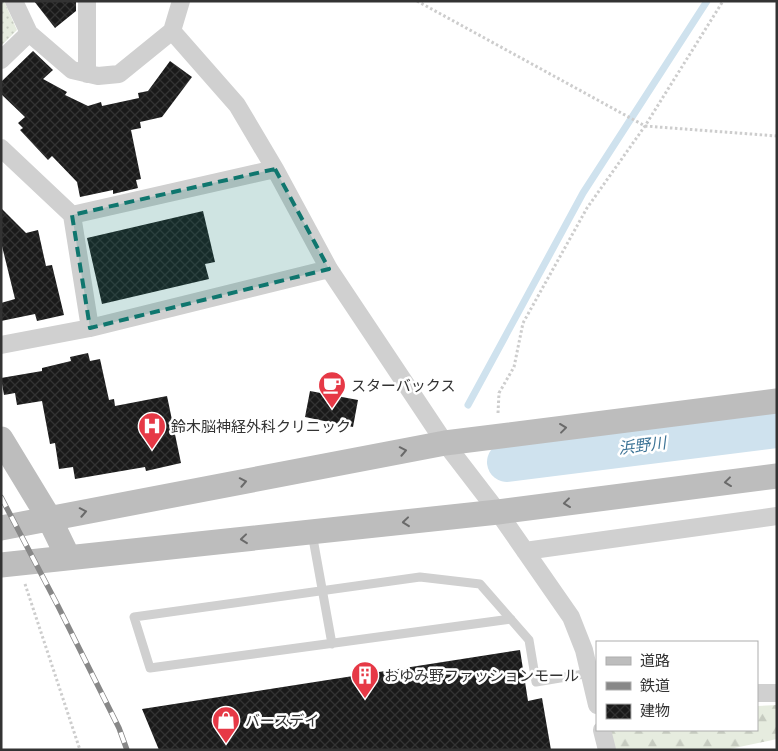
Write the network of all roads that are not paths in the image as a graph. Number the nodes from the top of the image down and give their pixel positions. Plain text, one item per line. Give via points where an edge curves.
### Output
1 (14, 1) edge
2 (87, 1) edge
3 (181, 1) edge
4 (172, 31) junction
5 (29, 33) junction
6 (1, 60) edge
7 (87, 74) junction
8 (1, 148) edge
9 (275, 169) junction
10 (72, 215) junction
11 (329, 269) junction
12 (90, 328) junction
13 (1, 345) edge
14 (777, 401) edge
15 (1, 440) edge
16 (445, 443) junction
17 (777, 476) edge
18 (498, 512) junction
19 (777, 516) edge
20 (49, 518) junction
21 (1, 528) edge
22 (312, 533) junction
23 (525, 551) junction
24 (68, 557) junction
25 (10, 564) edge
26 (322, 590) junction
27 (511, 619) junction
28 (332, 644) junction
29 (590, 673) junction
30 (758, 693) edge
31 (777, 693) edge
32 (596, 700) edge
33 (602, 731) edge
34 (607, 750) edge

1 - 5 street
2 - 7 street
3 - 4 street
4 - 7 street via 119,74
4 - 9 street via 236,105
5 - 6 street
5 - 7 street via 72,70
8 - 10 street
9 - 10 street
9 - 11 street
10 - 12 street
11 - 12 street
11 - 16 street
12 - 13 street
16 -> 14 street
15 - 20 street
16 - 18 street
20 -> 16 street
17 -> 18 street
18 -> 22 street
18 - 23 street
19 - 23 street
20 - 21 street
20 - 24 street
22 -> 24 street
22 - 26 lane
23 - 29 street via 571,617
24 - 25 street
26 - 27 lane via 420,577 480,584
26 - 28 lane
26 - 28 lane via 134,617 150,668
27 - 28 lane
27 - 29 lane via 529,640 536,682
29 - 32 street
30 - 31 street
33 - 34 street

